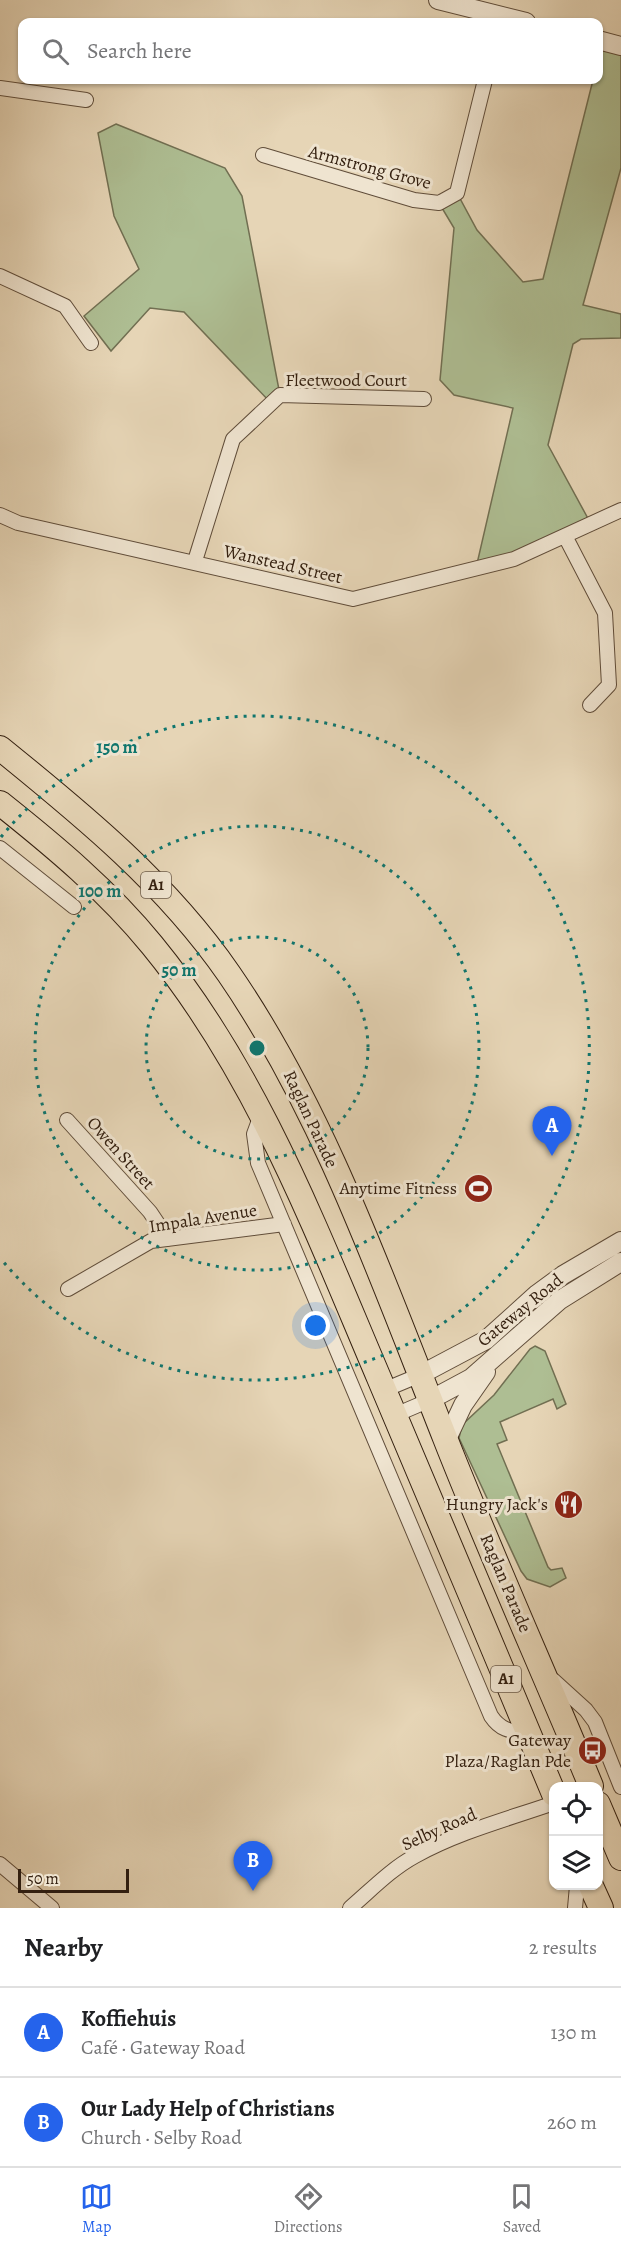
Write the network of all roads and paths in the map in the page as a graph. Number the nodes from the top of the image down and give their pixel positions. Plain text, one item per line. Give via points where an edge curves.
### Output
1 (438, 0) edge
2 (496, 18) edge
3 (603, 41) edge
4 (621, 46) edge
5 (484, 84) edge
6 (0, 88) edge
7 (86, 100) dead end
8 (263, 155) dead end
9 (0, 276) edge
10 (91, 344) dead end
11 (424, 399) dead end
12 (621, 510) edge
13 (0, 514) edge
14 (565, 536) junction
15 (195, 561) junction
16 (590, 705) dead end
17 (0, 748) edge
18 (0, 803) edge
19 (0, 848) edge
20 (74, 907) dead end
21 (262, 1112) junction
22 (67, 1120) dead end
23 (284, 1224) junction
24 (168, 1239) junction
25 (621, 1242) edge
26 (621, 1262) edge
27 (68, 1288) dead end
28 (496, 1358) junction
29 (420, 1375) junction
30 (384, 1390) junction
31 (430, 1400) junction
32 (395, 1415) junction
33 (446, 1441) junction
34 (543, 1670) junction
35 (528, 1733) junction
36 (549, 1782) edge
37 (589, 1782) edge
38 (621, 1787) edge
39 (549, 1805) edge
40 (603, 1816) edge
41 (621, 1858) edge
42 (0, 1864) edge
43 (577, 1890) edge
44 (593, 1890) edge
45 (52, 1908) edge
46 (350, 1908) edge
47 (575, 1908) edge
48 (601, 1908) edge

1 - 2 street
3 - 4 street
5 - 8 street, Armstrong Grove via 457,193 439,203 414,200
6 - 7 street
9 - 10 street via 65,306
11 - 15 street, Fleetwood Court via 280,394 233,439
12 - 14 street, Wanstead Street
13 - 15 street, Wanstead Street via 18,523
14 - 15 street, Wanstead Street via 514,559 353,599
14 - 16 street via 605,613 609,685
17 - 29 highway, Raglan Parade / A1 via 144,871 228,972 295,1081
18 - 21 highway, Raglan Parade / A1 via 58,849 151,944 224,1044
19 - 20 street
21 - 23 street via 254,1134 255,1151
21 - 30 highway, Raglan Parade / A1
22 - 24 street, Owen Street via 150,1212
23 - 24 street, Impala Avenue
23 - 35 street via 491,1716 506,1731
24 - 27 street, Impala Avenue via 144,1245
25 - 29 street, Gateway Road via 563,1275 486,1340
26 - 28 street, Gateway Road via 560,1300
28 - 31 street, Gateway Road via 471,1378
28 - 33 street, Gateway Road via 463,1405
29 - 30 street, Gateway Road
29 - 31 highway, Raglan Parade / A1
30 - 32 highway, Raglan Parade / A1
31 - 32 street, Gateway Road
31 - 33 highway, Raglan Parade / A1
32 - 35 highway, Raglan Parade / A1
33 - 34 highway, Raglan Parade / A1
34 - 37 highway, Raglan Parade / A1
34 - 38 street, Raglan Parade via 595,1722
35 - 36 highway, Raglan Parade / A1
39 - 46 street, Selby Road via 414,1856
40 - 41 highway
42 - 45 street
43 - 47 street
44 - 48 highway

